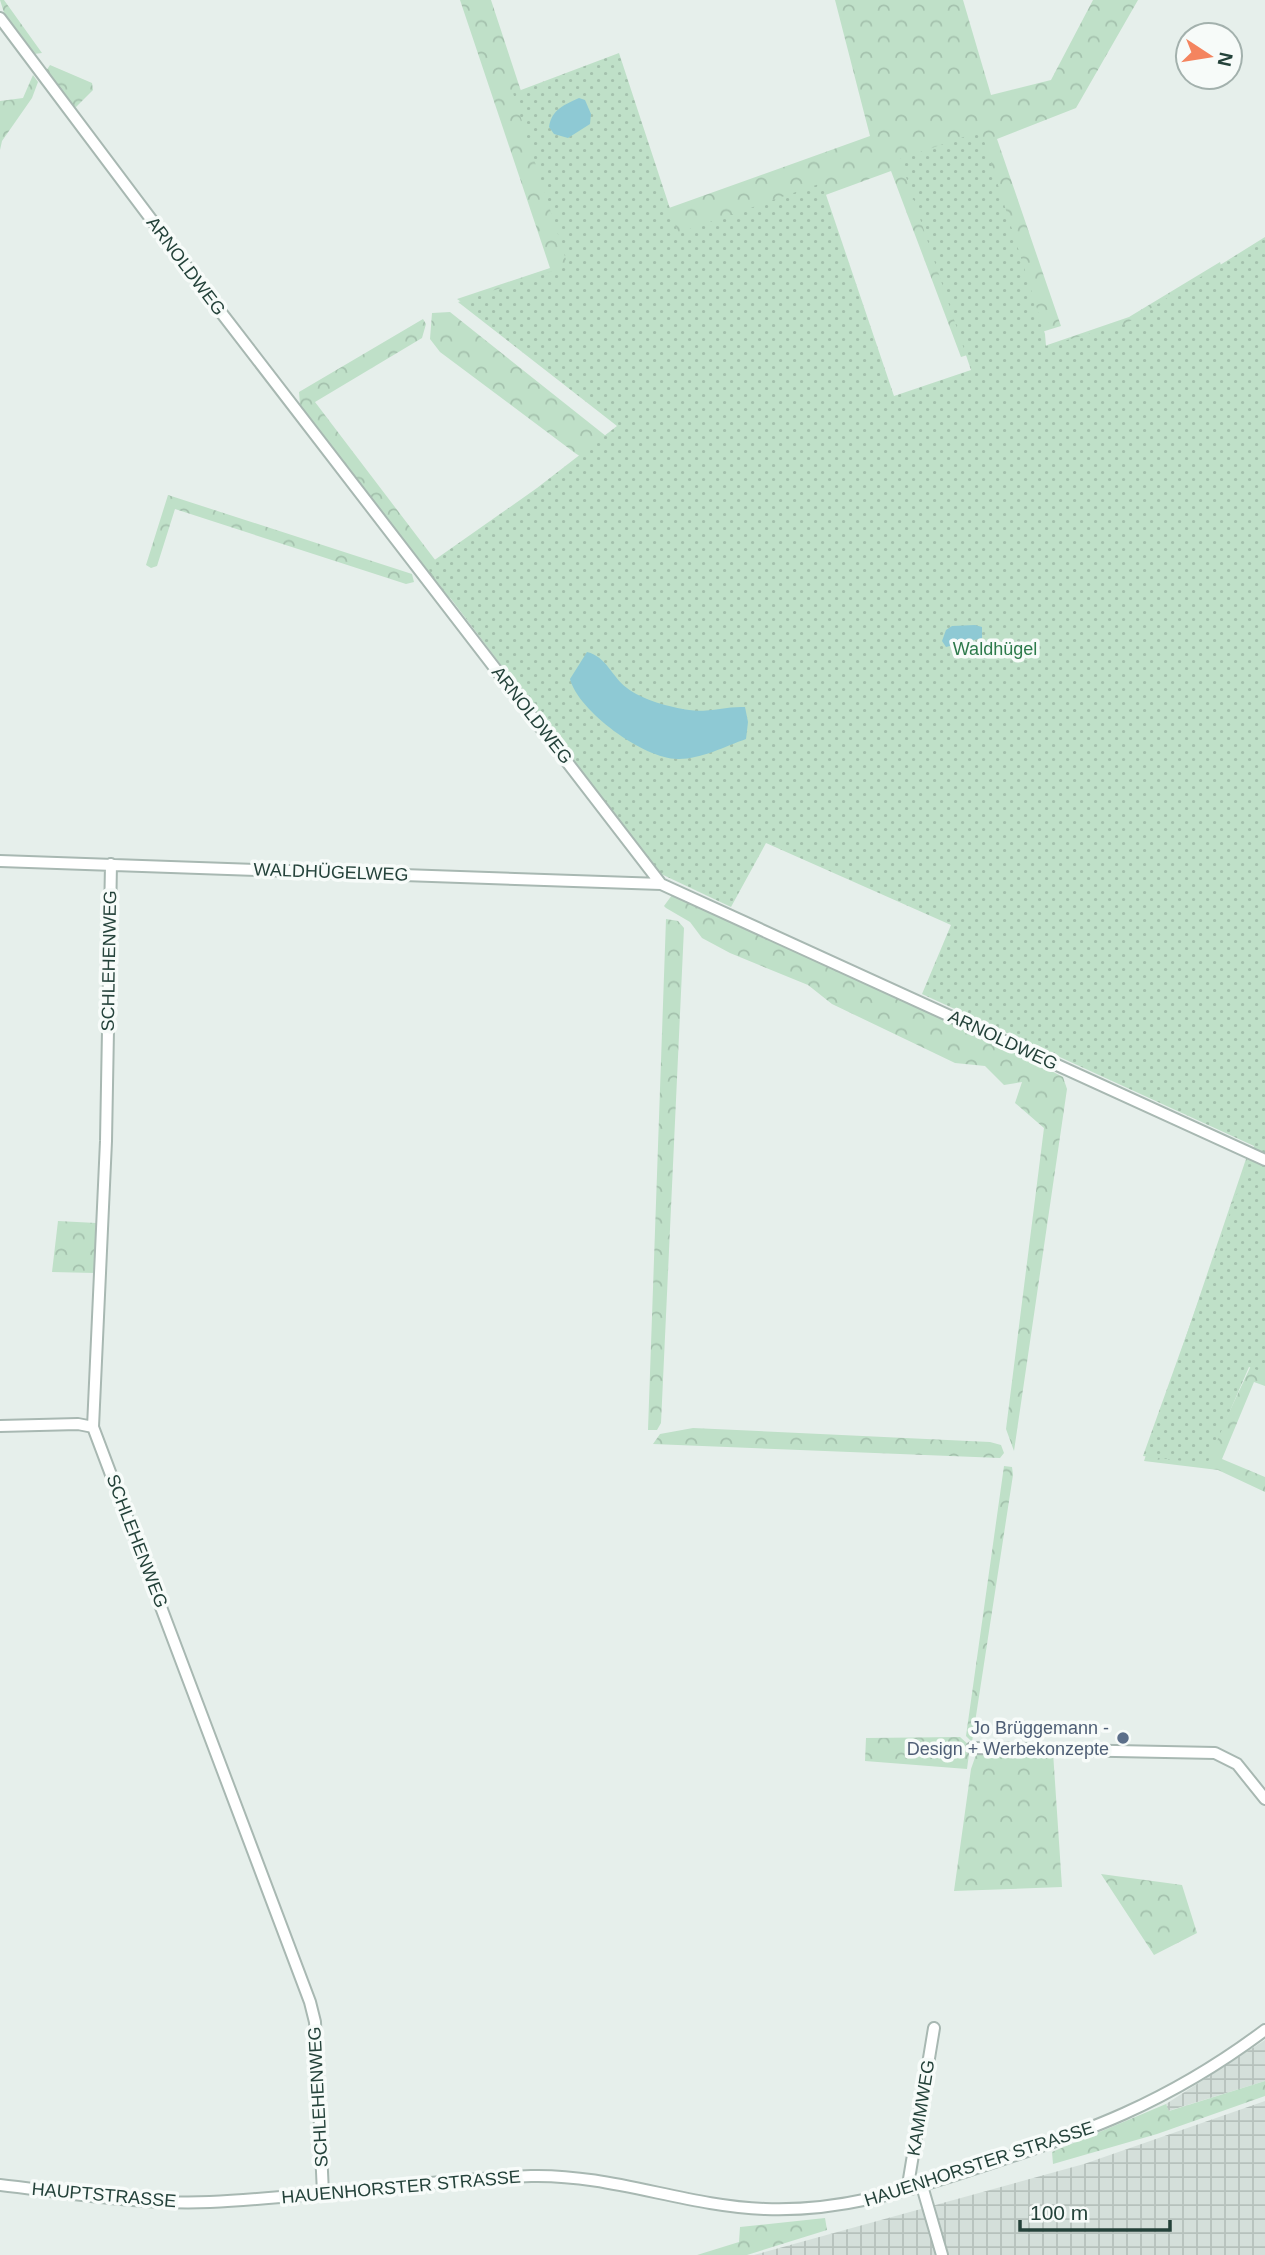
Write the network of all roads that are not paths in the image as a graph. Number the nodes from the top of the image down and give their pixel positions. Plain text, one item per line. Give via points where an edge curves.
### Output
1 (0, 18) edge
2 (0, 861) edge
3 (111, 864) junction
4 (661, 884) junction
5 (1265, 1160) edge
6 (0, 1426) edge
7 (93, 1427) junction
8 (972, 1748) dead end
9 (1265, 1799) edge
10 (934, 2028) dead end
11 (1265, 2030) edge
12 (0, 2185) edge
13 (916, 2187) junction
14 (323, 2193) junction
15 (209, 2202) joint
16 (942, 2255) edge

1 - 4 street, ARNOLDWEG
2 - 3 street, WALDHÜGELWEG
3 - 4 street, WALDHÜGELWEG
3 - 7 street, SCHLEHENWEG via 106,1141
4 - 5 street, ARNOLDWEG
6 - 7 street
7 - 14 street, SCHLEHENWEG via 310,2002 315,2022
8 - 9 street via 1215,1753 1237,1764
10 - 13 street, KAMMWEG via 909,2179
11 - 13 street, HAUENHORSTER STRASSE via 1147,2105 1066,2140
12 - 15 street, HAUPTSTRASSE via 145,2201
13 - 14 street, HAUENHORSTER STRASSE via 833,2206 792,2209 708,2203 593,2178 532,2176
13 - 16 street, KAMMWEG
14 - 15 street, HAUENHORSTER STRASSE

